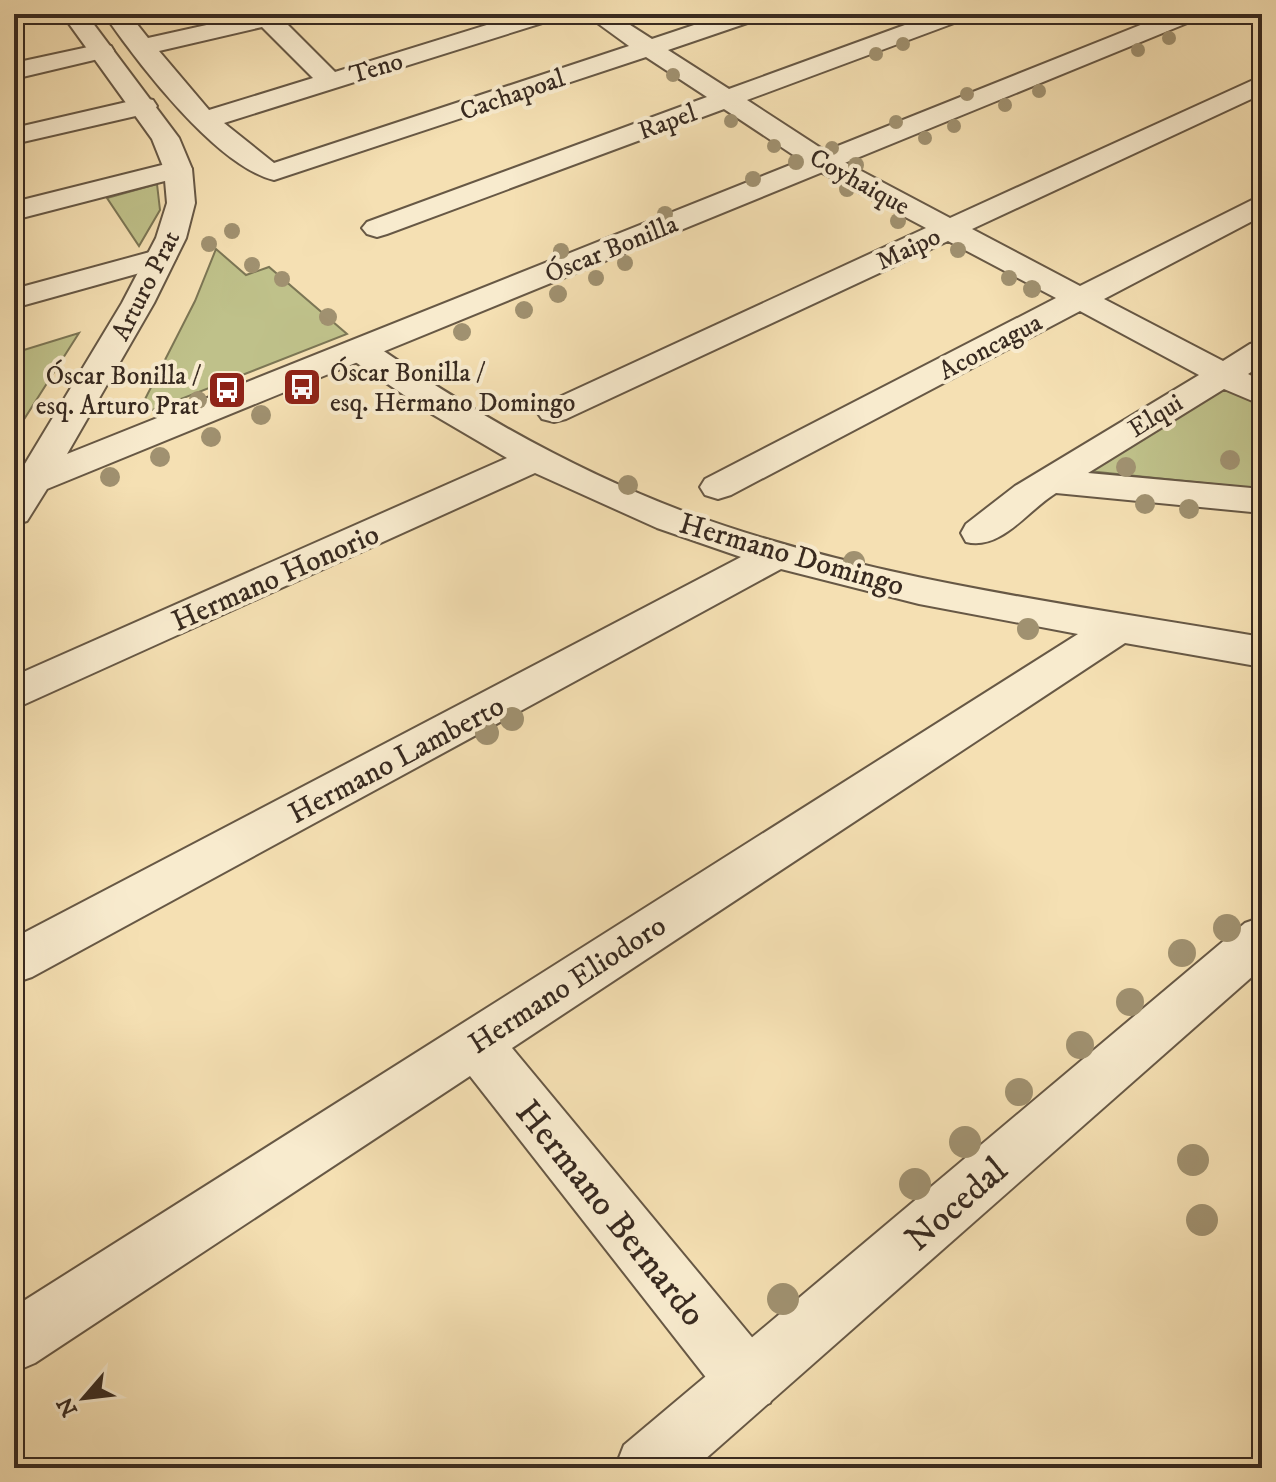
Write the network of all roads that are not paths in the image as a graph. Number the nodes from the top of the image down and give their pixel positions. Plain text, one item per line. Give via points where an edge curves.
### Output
1 (74, 14) edge
2 (116, 14) edge
3 (547, 14) edge
4 (597, 14) edge
5 (751, 14) edge
6 (957, 14) edge
7 (1189, 14) edge
8 (278, 16) edge
9 (142, 47) junction
10 (648, 48) junction
11 (102, 51) junction
12 (14, 71) edge
13 (330, 81) junction
14 (1262, 84) edge
15 (726, 99) junction
16 (144, 106) junction
17 (205, 120) junction
18 (14, 136) edge
19 (823, 162) junction
20 (178, 169) junction
21 (1262, 204) edge
22 (14, 211) edge
23 (377, 228) dead end
24 (947, 230) junction
25 (161, 258) junction
26 (14, 299) edge
27 (1079, 299) junction
28 (360, 350) junction
29 (1262, 351) edge
30 (1222, 374) junction
31 (1262, 395) edge
32 (554, 412) dead end
33 (536, 459) junction
34 (33, 481) junction
35 (1049, 481) junction
36 (718, 487) dead end
37 (1262, 501) edge
38 (14, 513) edge
39 (980, 533) dead end
40 (777, 555) junction
41 (1121, 626) junction
42 (1262, 652) edge
43 (14, 694) edge
44 (1262, 938) edge
45 (14, 962) edge
46 (476, 1043) junction
47 (14, 1342) edge
48 (748, 1381) junction
49 (647, 1468) edge

1 - 11 street, Arturo Prat
2 - 9 street
3 - 13 street, Teno
4 - 10 street, Coyhaique
5 - 10 street, Cachapoal
6 - 15 street, Rapel
7 - 19 street, Óscar Bonilla
8 - 9 street
8 - 13 street
9 - 17 street
10 - 15 street, Coyhaique
10 - 17 street, Cachapoal via 274,172
11 - 12 street
11 - 16 street, Arturo Prat
13 - 17 street, Teno
14 - 24 street, Maipo
15 - 19 street, Coyhaique
15 - 23 street, Rapel
16 - 18 street
16 - 20 street, Arturo Prat
19 - 24 street, Coyhaique
19 - 28 street, Óscar Bonilla
20 - 22 street
20 - 25 street, Arturo Prat via 178,220
21 - 27 street, Aconcagua
24 - 27 street, Coyhaique
24 - 32 street, Maipo
25 - 26 street
25 - 34 street, Arturo Prat
27 - 30 street, Coyhaique
27 - 36 street, Aconcagua
28 - 33 street, Hermano Domingo via 446,409
28 - 34 street, Óscar Bonilla
29 - 30 street, Elqui
30 - 31 street, Coyhaique
30 - 35 street, Elqui
33 - 40 street, Hermano Domingo via 662,517
33 - 43 street, Hermano Honorio
34 - 38 street, Arturo Prat
35 - 37 street
35 - 39 street, Elqui
40 - 41 street, Hermano Domingo via 890,584
40 - 45 street, Hermano Lamberto
41 - 42 street, Hermano Domingo
41 - 46 street, Hermano Eliodoro
44 - 48 street, Nocedal
46 - 47 street, Hermano Eliodoro
46 - 48 street, Hermano Bernardo
48 - 49 street, Nocedal

